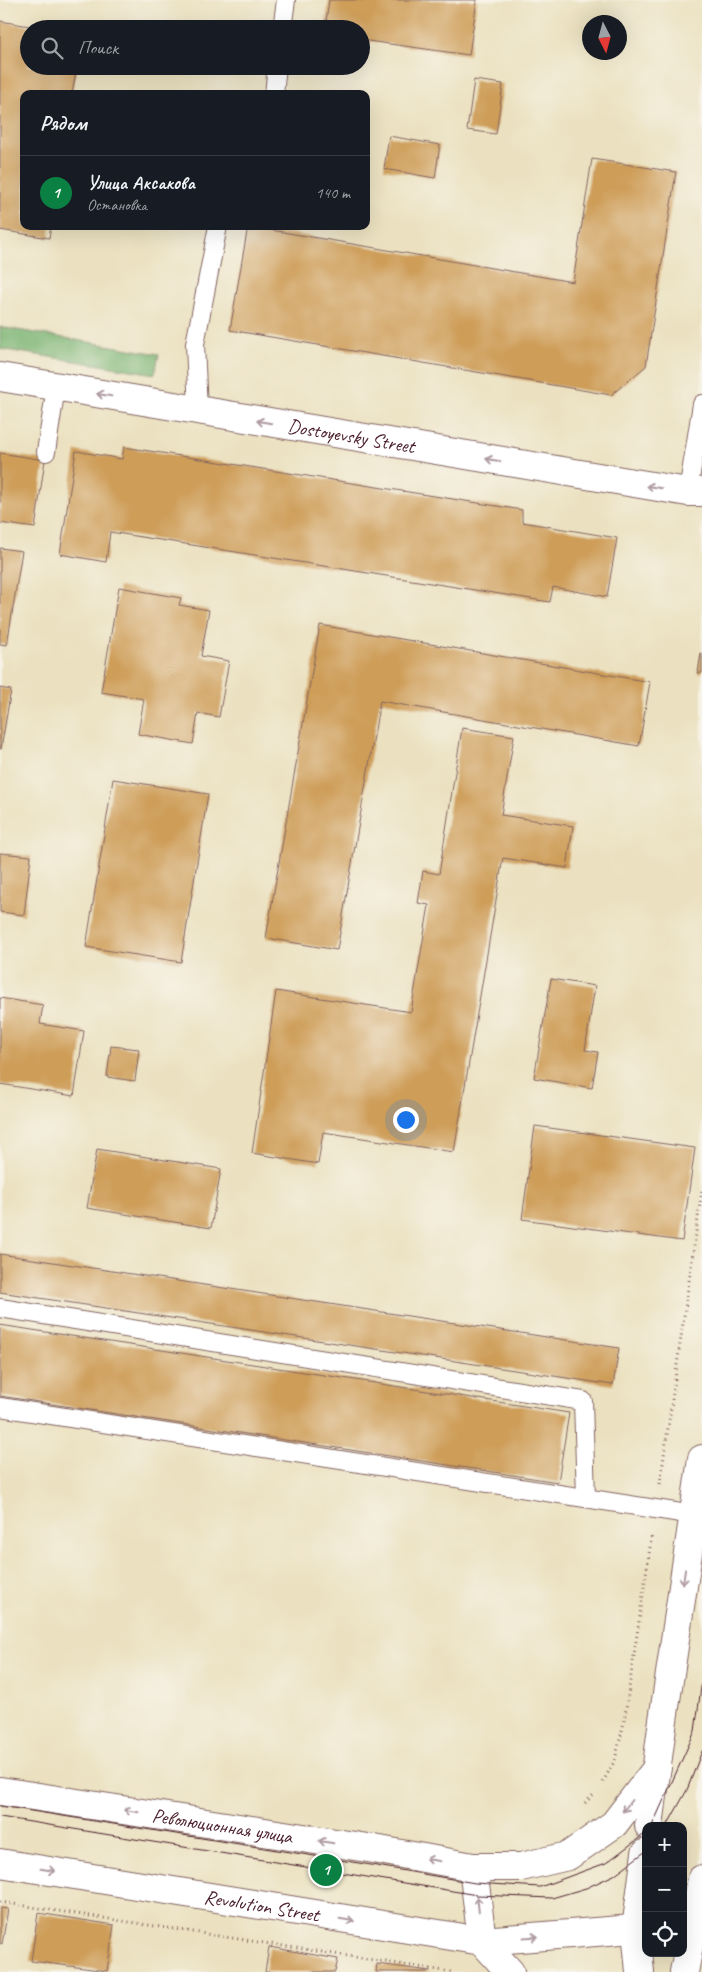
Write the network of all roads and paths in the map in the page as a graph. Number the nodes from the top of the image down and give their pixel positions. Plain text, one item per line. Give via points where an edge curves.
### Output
1 (286, 0) edge
2 (283, 20) edge
3 (276, 75) edge
4 (274, 90) edge
5 (217, 230) edge
6 (0, 377) edge
7 (56, 387) junction
8 (702, 404) edge
9 (198, 410) junction
10 (46, 452) dead end
11 (695, 492) edge
12 (702, 1190) edge
13 (0, 1308) edge
14 (0, 1407) edge
15 (702, 1459) edge
16 (586, 1498) junction
17 (656, 1509) junction
18 (694, 1515) junction
19 (657, 1768) junction
20 (602, 1785) dead end
21 (596, 1790) dead end
22 (0, 1791) edge
23 (581, 1808) dead end
24 (650, 1822) edge
25 (0, 1862) edge
26 (473, 1867) junction
27 (645, 1867) edge
28 (702, 1879) edge
29 (0, 1902) edge
30 (688, 1925) edge
31 (641, 1928) edge
32 (482, 1941) junction
33 (451, 1972) edge
34 (510, 1972) edge
35 (640, 1972) edge
36 (684, 1972) edge

1 - 2 lane
3 - 4 lane
5 - 9 lane via 195,344
6 - 7 street, Dostoyevsky Street
9 -> 7 street, Dostoyevsky Street
7 - 10 lane
8 - 11 lane
11 -> 9 street, Dostoyevsky Street
12 - 17 path
13 - 16 lane via 583,1401
14 - 16 lane
15 - 18 street
16 - 17 lane
17 - 18 lane
17 - 20 path via 624,1722 615,1760
18 -> 19 street
19 - 24 street
19 -> 26 street, Революционная улица via 614,1824 568,1856 521,1867
21 - 23 path
26 -> 22 street, Революционная улица
25 -> 32 street, Revolution Street
32 -> 26 street
27 - 31 street
28 - 30 street
29 - 33 path
30 - 36 street
32 -> 31 street, Revolution Street
31 - 35 street
32 - 34 street

